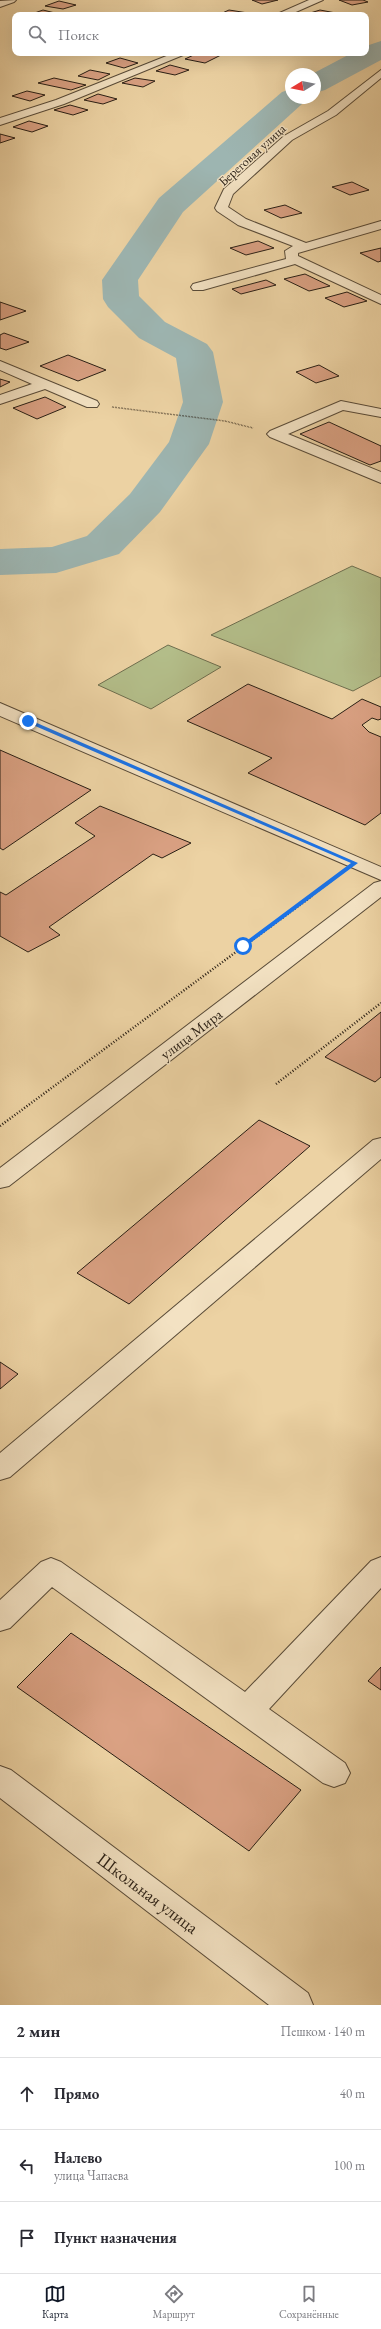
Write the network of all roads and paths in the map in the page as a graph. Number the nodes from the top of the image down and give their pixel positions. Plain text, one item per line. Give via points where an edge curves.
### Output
1 (11, 0) edge
2 (318, 0) edge
3 (0, 4) edge
4 (288, 12) edge
5 (175, 56) edge
6 (381, 73) edge
7 (0, 122) edge
8 (381, 225) edge
9 (304, 246) junction
10 (297, 260) junction
11 (198, 287) dead end
12 (381, 300) edge
13 (0, 365) edge
14 (46, 384) junction
15 (0, 400) edge
16 (92, 404) joint
17 (381, 413) edge
18 (275, 434) junction
19 (381, 478) edge
20 (0, 709) edge
21 (355, 863) junction
22 (381, 874) edge
23 (381, 888) edge
24 (381, 1002) edge
25 (276, 1084) dead end
26 (0, 1126) edge
27 (381, 1146) edge
28 (0, 1180) edge
29 (0, 1469) edge
30 (381, 1569) edge
31 (0, 1619) edge
32 (247, 1711) junction
33 (334, 1773) dead end
34 (0, 1780) edge
35 (296, 2005) edge

1 - 3 street
2 - 4 street
5 - 7 street via 60,102
6 - 9 street, Береговая улица via 332,113 288,138 228,192 221,208 242,222
8 - 9 street
9 - 10 street via 291,251 292,258
10 - 11 street
10 - 12 street
13 - 14 street
14 - 15 street
14 - 16 street
16 - 18 path via 225,421
17 - 18 street via 340,405
18 - 19 street
20 - 21 street
21 - 22 street
21 - 26 path
23 - 28 street, улица Мира
24 - 25 path
27 - 29 street
30 - 32 street
31 - 32 street via 51,1570
32 - 33 street
34 - 35 street, Школьная улица

